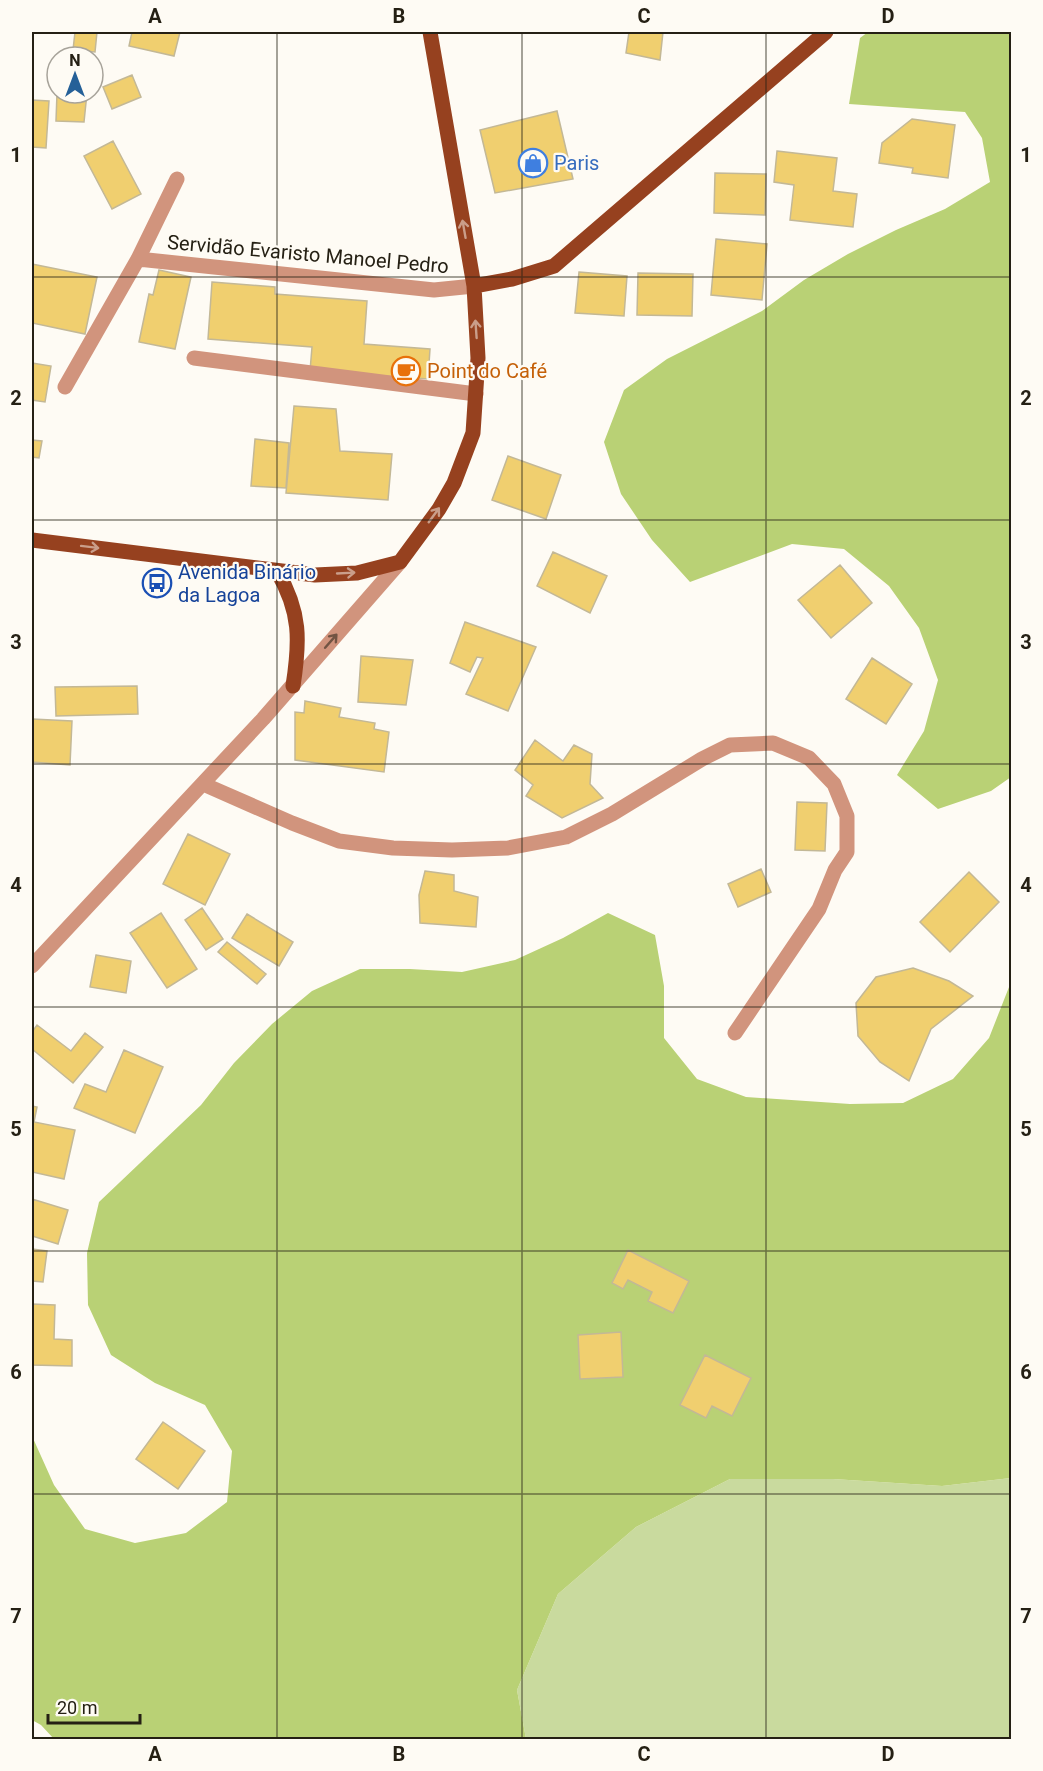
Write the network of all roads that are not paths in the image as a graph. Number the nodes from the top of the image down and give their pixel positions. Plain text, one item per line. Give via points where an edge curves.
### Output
1 (430, 32) edge
2 (826, 32) edge
3 (177, 179) dead end
4 (138, 259) junction
5 (474, 286) junction
6 (194, 358) dead end
7 (65, 387) dead end
8 (476, 394) junction
9 (32, 540) edge
10 (400, 562) junction
11 (278, 571) junction
12 (293, 686) junction
13 (203, 784) junction
14 (32, 966) edge
15 (735, 1033) dead end

5 -> 1 main road
2 - 5 main road via 554,266
3 - 4 street
4 - 5 street, Servidão Evaristo Manoel Pedro via 434,290
4 - 7 street
8 -> 5 main road
6 - 8 street
10 -> 8 main road via 454,483 473,433
9 -> 11 main road
11 -> 10 main road via 357,573
12 -> 10 street
11 - 12 main road via 297,620
12 - 13 street
13 - 14 street
13 - 15 street via 339,841 440,850 508,848 566,837 730,745 773,743 809,758 834,784 847,816 847,852 819,909

